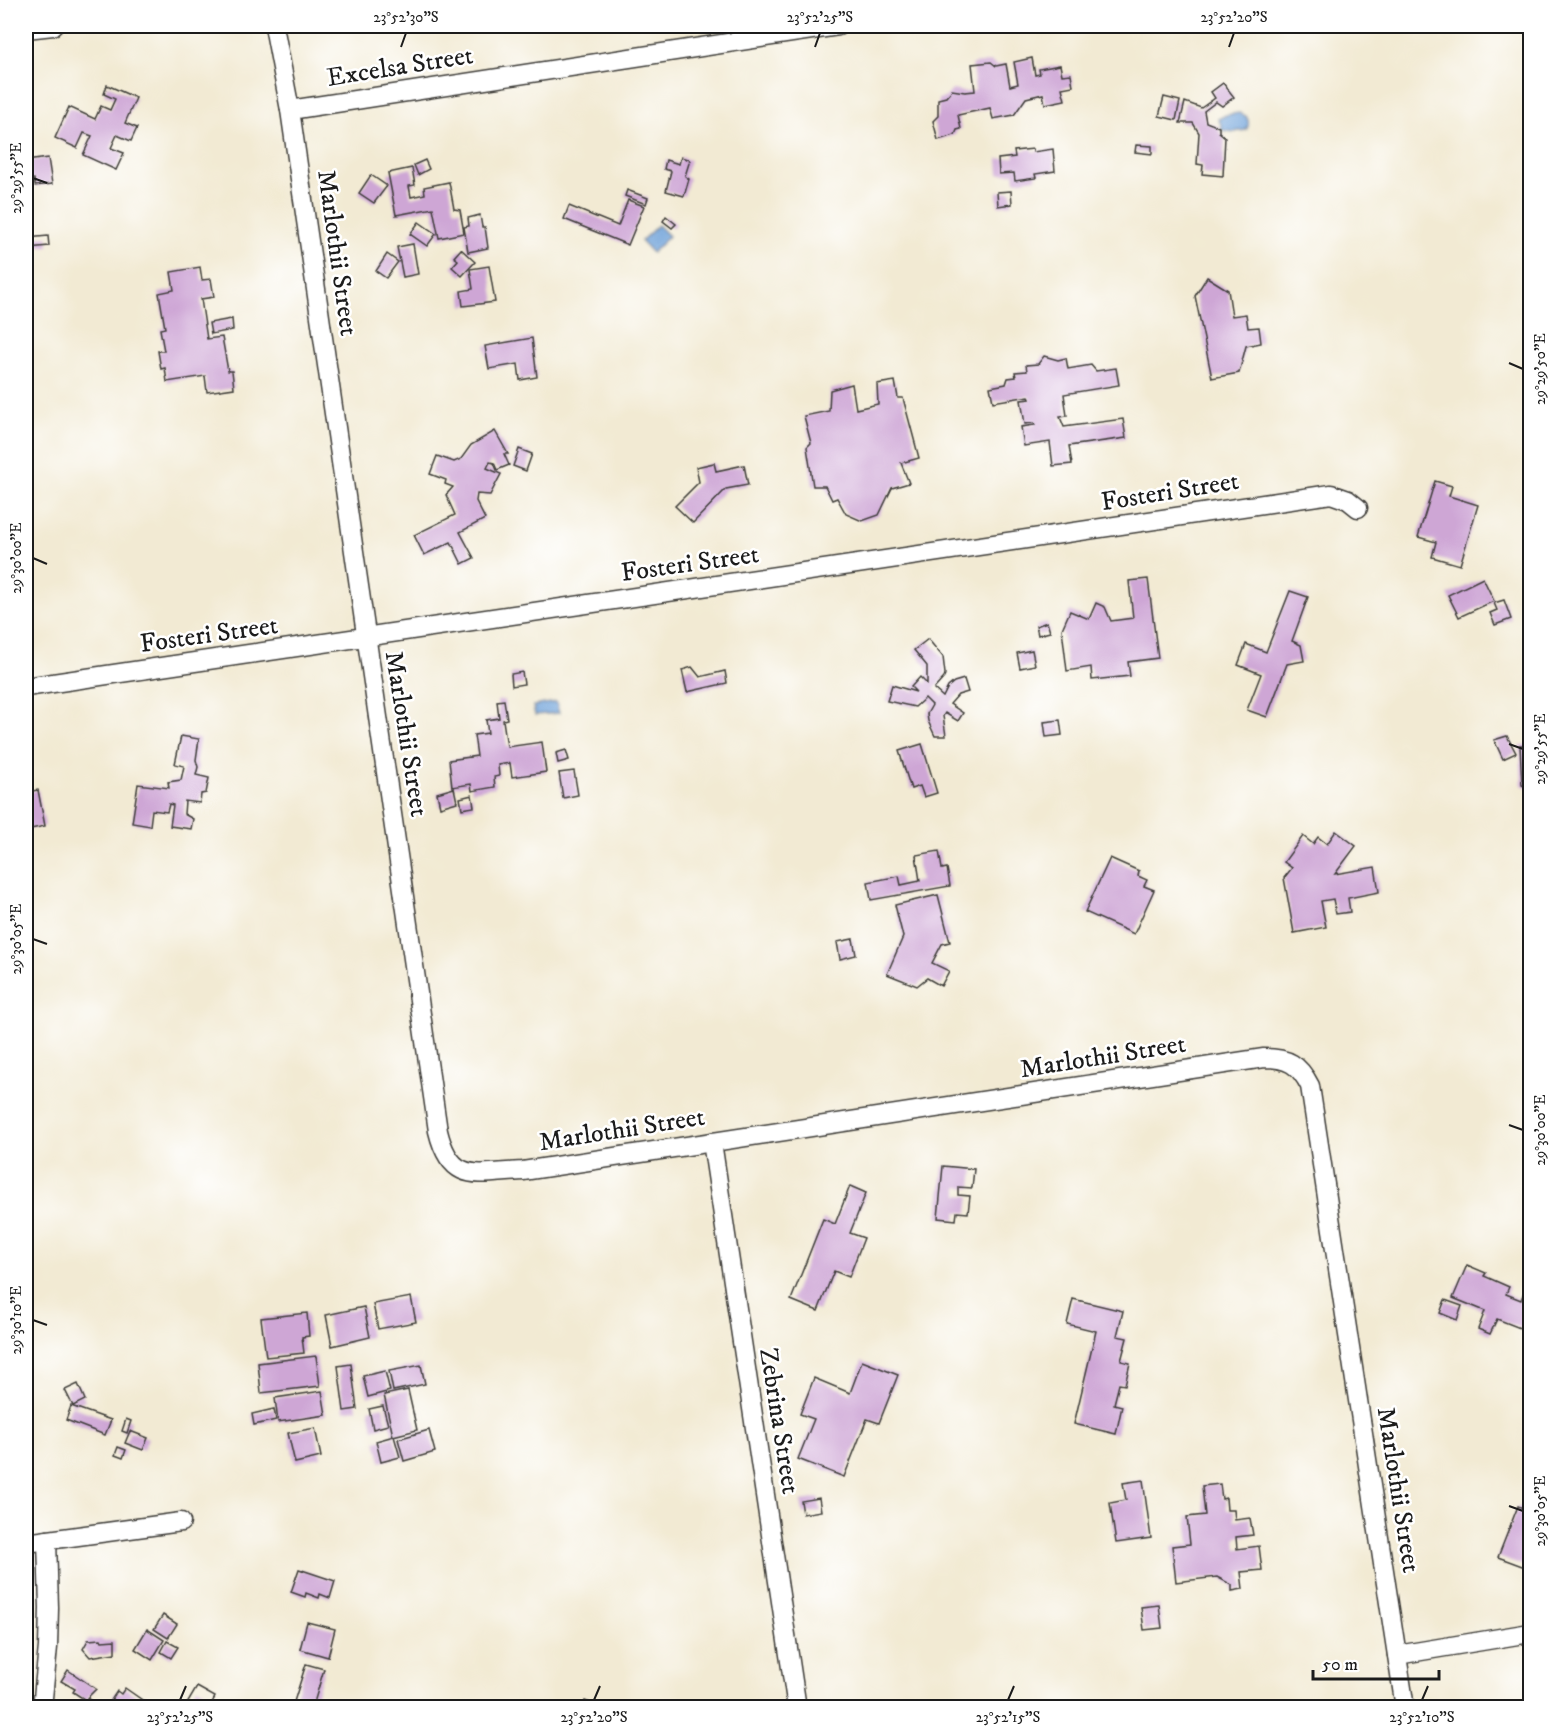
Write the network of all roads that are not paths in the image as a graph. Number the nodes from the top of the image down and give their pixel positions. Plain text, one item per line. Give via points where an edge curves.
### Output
1 (52, 26) edge
2 (274, 26) edge
3 (838, 26) edge
4 (26, 30) edge
5 (290, 110) junction
6 (1358, 508) dead end
7 (366, 638) junction
8 (26, 687) edge
9 (712, 1142) junction
10 (181, 1522) dead end
11 (47, 1540) junction
12 (26, 1543) edge
13 (1530, 1633) edge
14 (1397, 1655) junction
15 (42, 1707) edge
16 (797, 1707) edge
17 (1405, 1707) edge

1 - 4 street
2 - 5 street, Marlothii Street
3 - 5 street, Excelsa Street
5 - 7 street, Marlothii Street
6 - 7 street, Fosteri Street via 1331,494
7 - 8 street, Fosteri Street
7 - 9 street, Marlothii Street via 438,1131 447,1158 456,1168 469,1173 513,1171
9 - 14 street, Marlothii Street via 1264,1058 1293,1064 1310,1086
9 - 16 street, Zebrina Street
10 - 11 street
11 - 12 street
11 - 15 street via 48,1647
13 - 14 street
14 - 17 street, Marlothii Street

